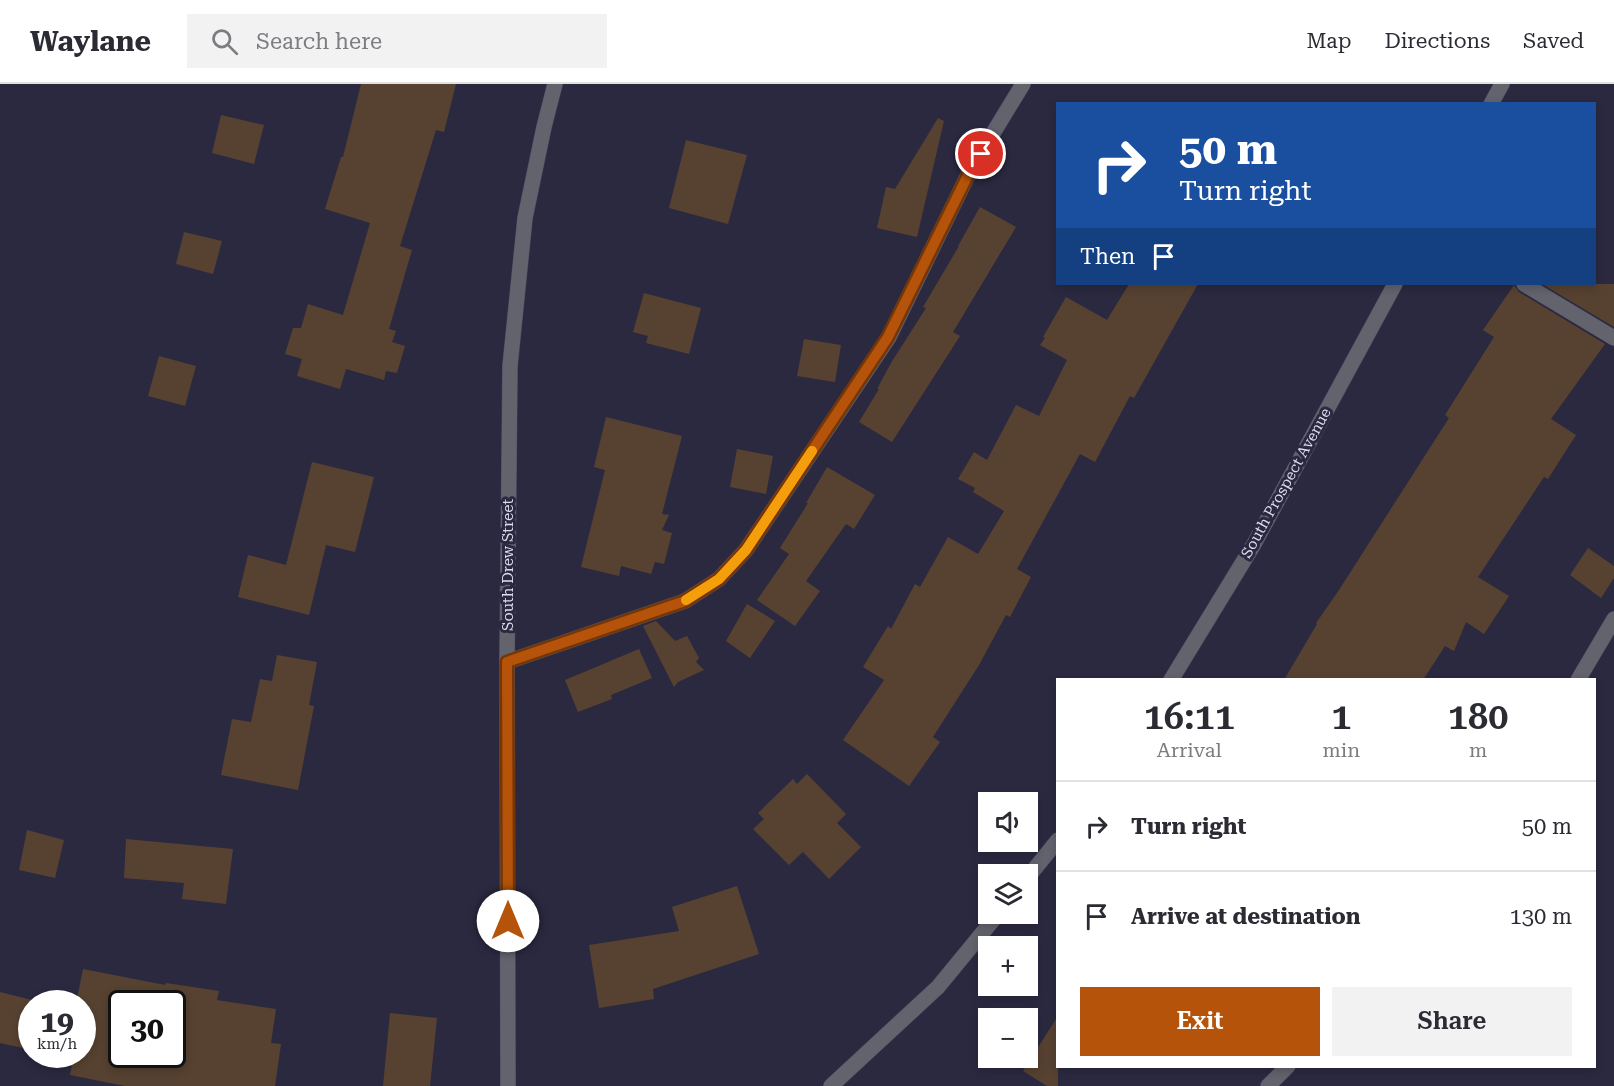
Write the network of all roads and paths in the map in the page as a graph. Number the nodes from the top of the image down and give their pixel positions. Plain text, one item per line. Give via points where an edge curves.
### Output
1 (555, 84) edge
2 (1023, 84) edge
3 (1502, 84) edge
4 (1492, 102) edge
5 (1394, 285) edge
6 (1526, 285) edge
7 (1614, 338) edge
8 (1614, 619) edge
9 (507, 662) junction
10 (1172, 678) edge
11 (1579, 678) edge
12 (1056, 842) edge
13 (1038, 865) edge
14 (990, 924) edge
15 (1285, 1068) edge
16 (508, 1086) edge
17 (831, 1086) edge
18 (1268, 1086) edge

1 - 9 street, South Drew Street via 525,218 510,366
2 - 9 street via 970,171 888,337 746,550 719,579 685,601
3 - 4 street
5 - 10 street, South Prospect Avenue via 1254,544
6 - 7 street
8 - 11 street
9 - 16 street, South Drew Street
12 - 13 street
14 - 17 street via 938,987
15 - 18 street

